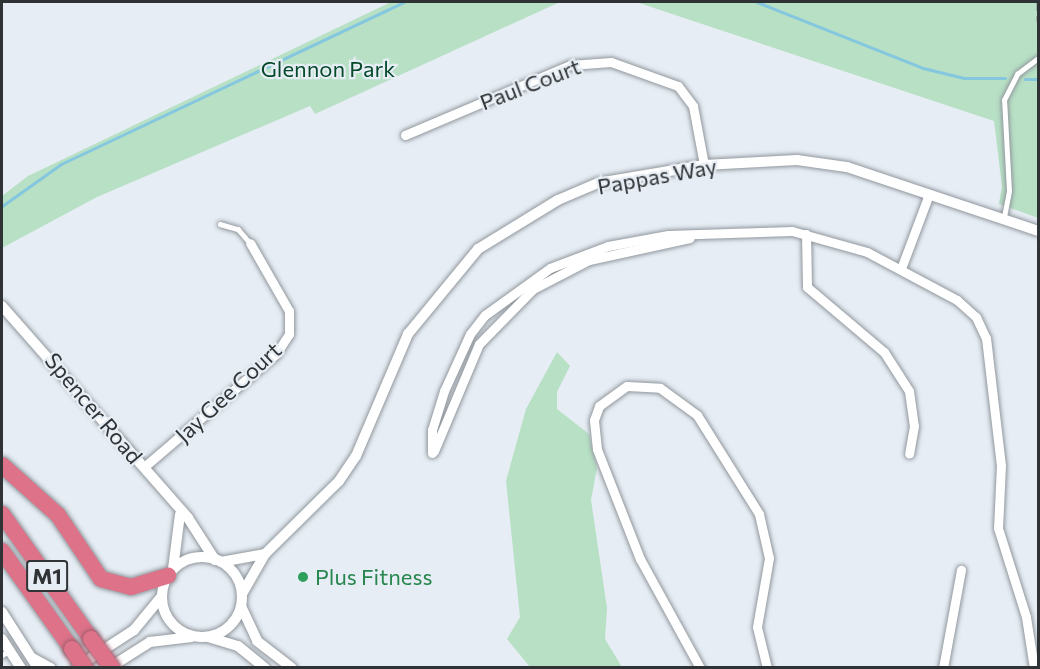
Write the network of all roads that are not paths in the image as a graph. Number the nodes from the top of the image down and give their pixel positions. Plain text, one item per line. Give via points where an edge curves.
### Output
1 (1038, 58) edge
2 (405, 135) dead end
3 (704, 165) junction
4 (929, 194) junction
5 (1004, 217) junction
6 (220, 224) dead end
7 (1038, 231) edge
8 (706, 234) junction
9 (806, 234) junction
10 (250, 243) joint
11 (902, 266) junction
12 (2, 306) edge
13 (909, 454) dead end
14 (2, 465) edge
15 (144, 466) junction
16 (2, 514) edge
17 (180, 514) junction
18 (2, 551) edge
19 (265, 554) junction
20 (218, 561) junction
21 (961, 570) dead end
22 (171, 572) junction
23 (242, 594) junction
24 (162, 596) junction
25 (241, 606) junction
26 (2, 612) edge
27 (203, 636) junction
28 (2, 639) edge
29 (5, 653) edge
30 (35, 663) edge
31 (21, 667) edge
32 (51, 668) edge
33 (77, 668) edge
34 (85, 668) edge
35 (111, 668) edge
36 (265, 668) edge
37 (292, 668) edge
38 (700, 668) edge
39 (767, 668) edge
40 (943, 668) edge
41 (1034, 668) edge

1 - 5 lane via 1017,74 1004,100 1009,192
2 - 3 street, Paul Court via 570,65 610,62 678,86 693,106
3 - 4 street, Pappas Way via 797,160 847,167
3 - 19 street, Pappas Way via 598,183 558,200 478,249 408,334 356,456 339,481
4 - 5 street, Pappas Way
4 - 11 street
5 - 7 street, Pappas Way
6 - 10 lane via 238,229
8 - 8 street via 639,239 575,257 528,282 494,309 455,362 432,430 432,453 461,375 479,344 533,289 606,255
8 - 9 street
9 - 11 street
9 - 13 street via 807,287 884,352 909,391 914,426
10 - 15 street, Jay Gee Court via 289,311 289,334 276,354
11 - 41 street via 957,300 976,317 986,338 1001,465 998,528 1026,617
12 - 15 street, Spencer Road
14 - 22 highway via 58,515 101,579 131,587
15 - 17 street, Spencer Road
16 - 35 highway, M1, bridge
17 - 20 street, Spencer Road via 195,527
17 - 22 street
18 - 34 highway, M1, bridge
19 - 20 street
19 - 23 street, Pappas Way
20 - 22 street via 193,558
20 - 23 street via 231,570
21 - 40 street
22 - 24 street
23 - 25 street
24 - 27 street via 176,627
24 - 33 street via 134,630
25 - 27 street via 229,626
25 - 37 street via 257,641
26 - 30 street
27 - 35 street via 150,642
27 - 36 street via 238,646
28 - 29 street
29 - 31 street
30 - 32 street
38 - 39 street via 640,559 597,449 599,406 627,386 660,388 696,414 759,514 769,558 757,627

